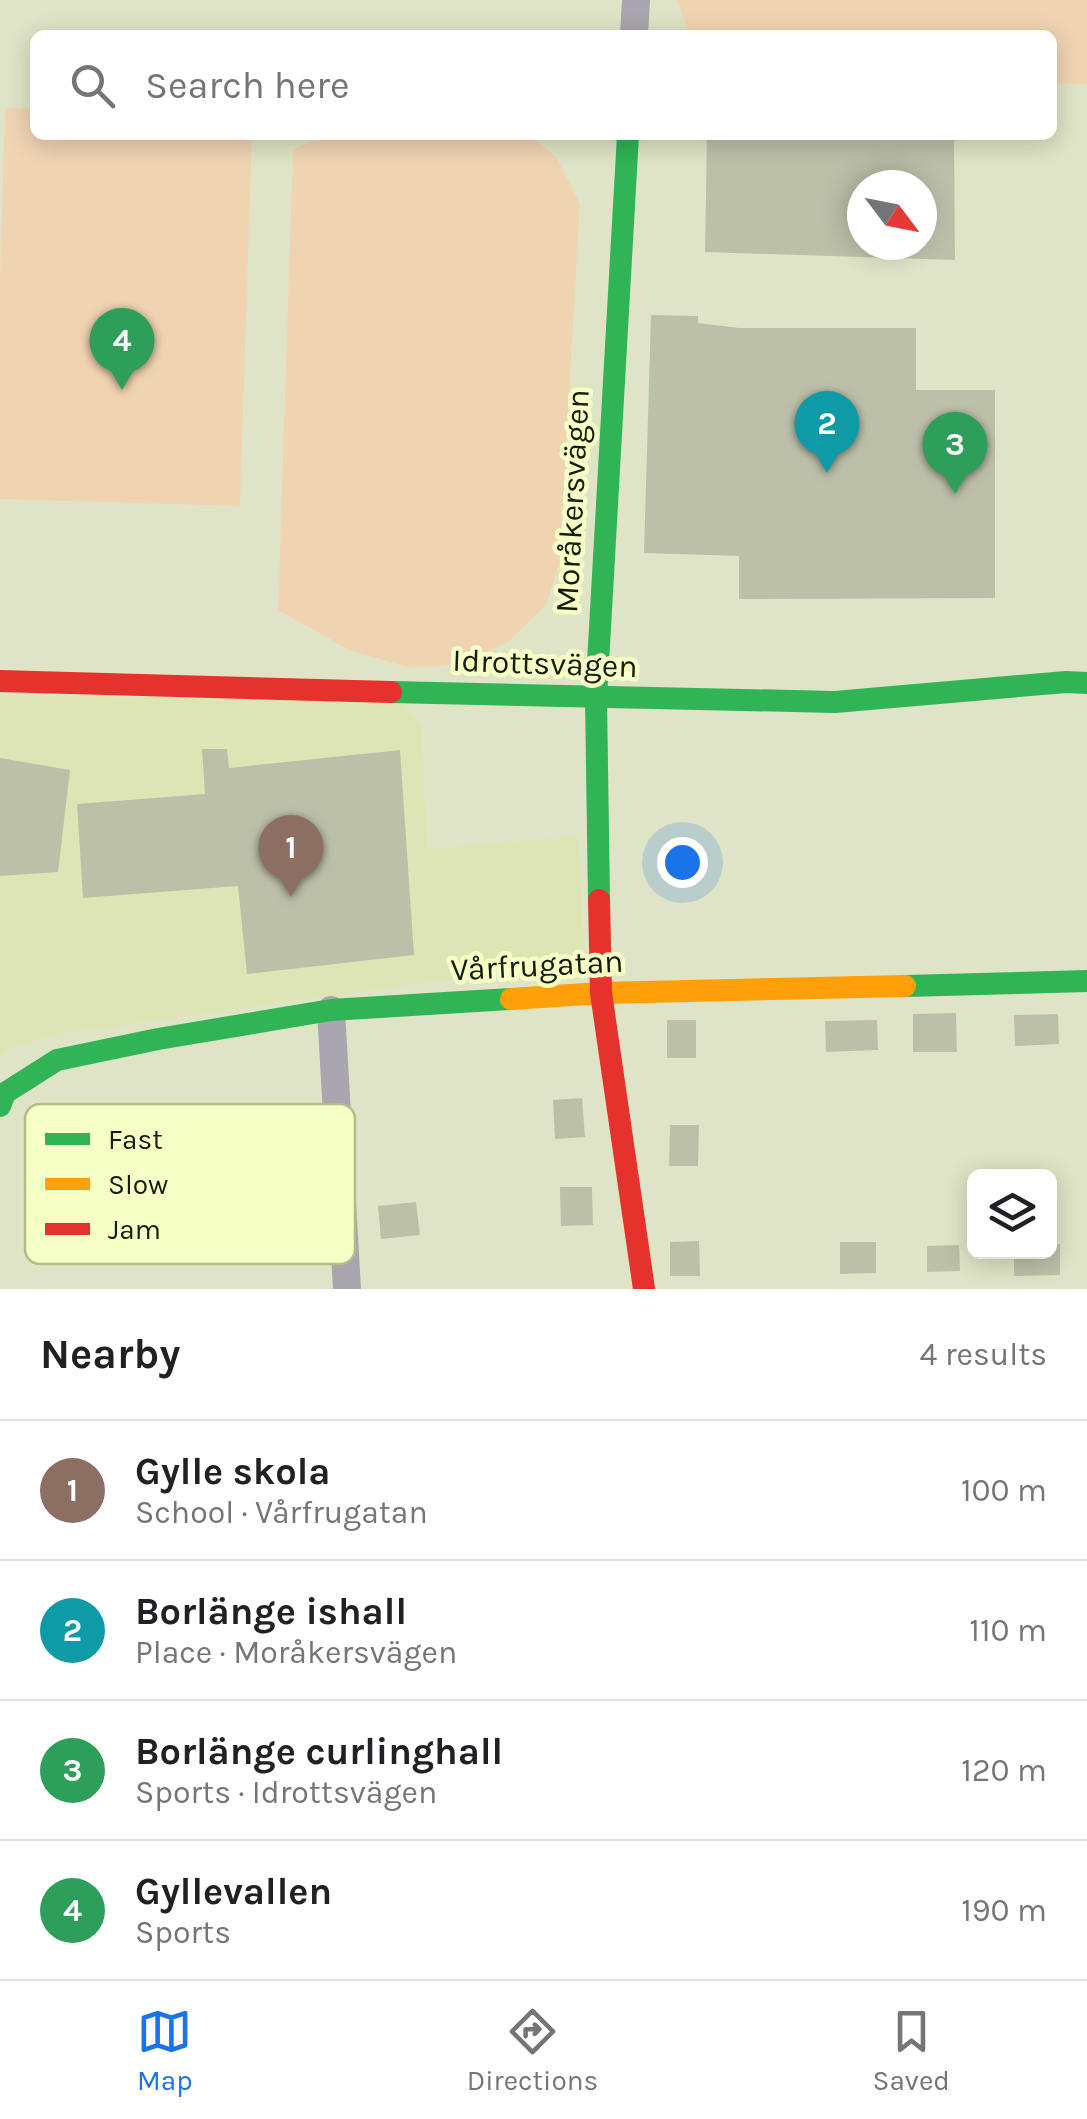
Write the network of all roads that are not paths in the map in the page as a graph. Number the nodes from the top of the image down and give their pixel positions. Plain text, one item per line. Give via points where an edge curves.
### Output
1 (636, 0) edge
2 (634, 30) edge
3 (628, 140) edge
4 (0, 681) edge
5 (1087, 683) edge
6 (596, 698) junction
7 (1087, 981) edge
8 (601, 993) junction
9 (331, 1010) junction
10 (2, 1099) edge
11 (336, 1104) edge
12 (346, 1264) edge
13 (347, 1289) edge
14 (644, 1289) edge

1 - 2 street
3 - 6 street, Moråkersvägen
4 - 6 street, Idrottsvägen
5 - 6 street, Idrottsvägen via 835,702
6 - 8 street, Moråkersvägen
7 - 8 street, Vårfrugatan
8 - 9 street, Vårfrugatan
8 - 14 street, Moråkersvägen
9 - 10 street, Vårfrugatan via 57,1060
9 - 11 street
12 - 13 street

